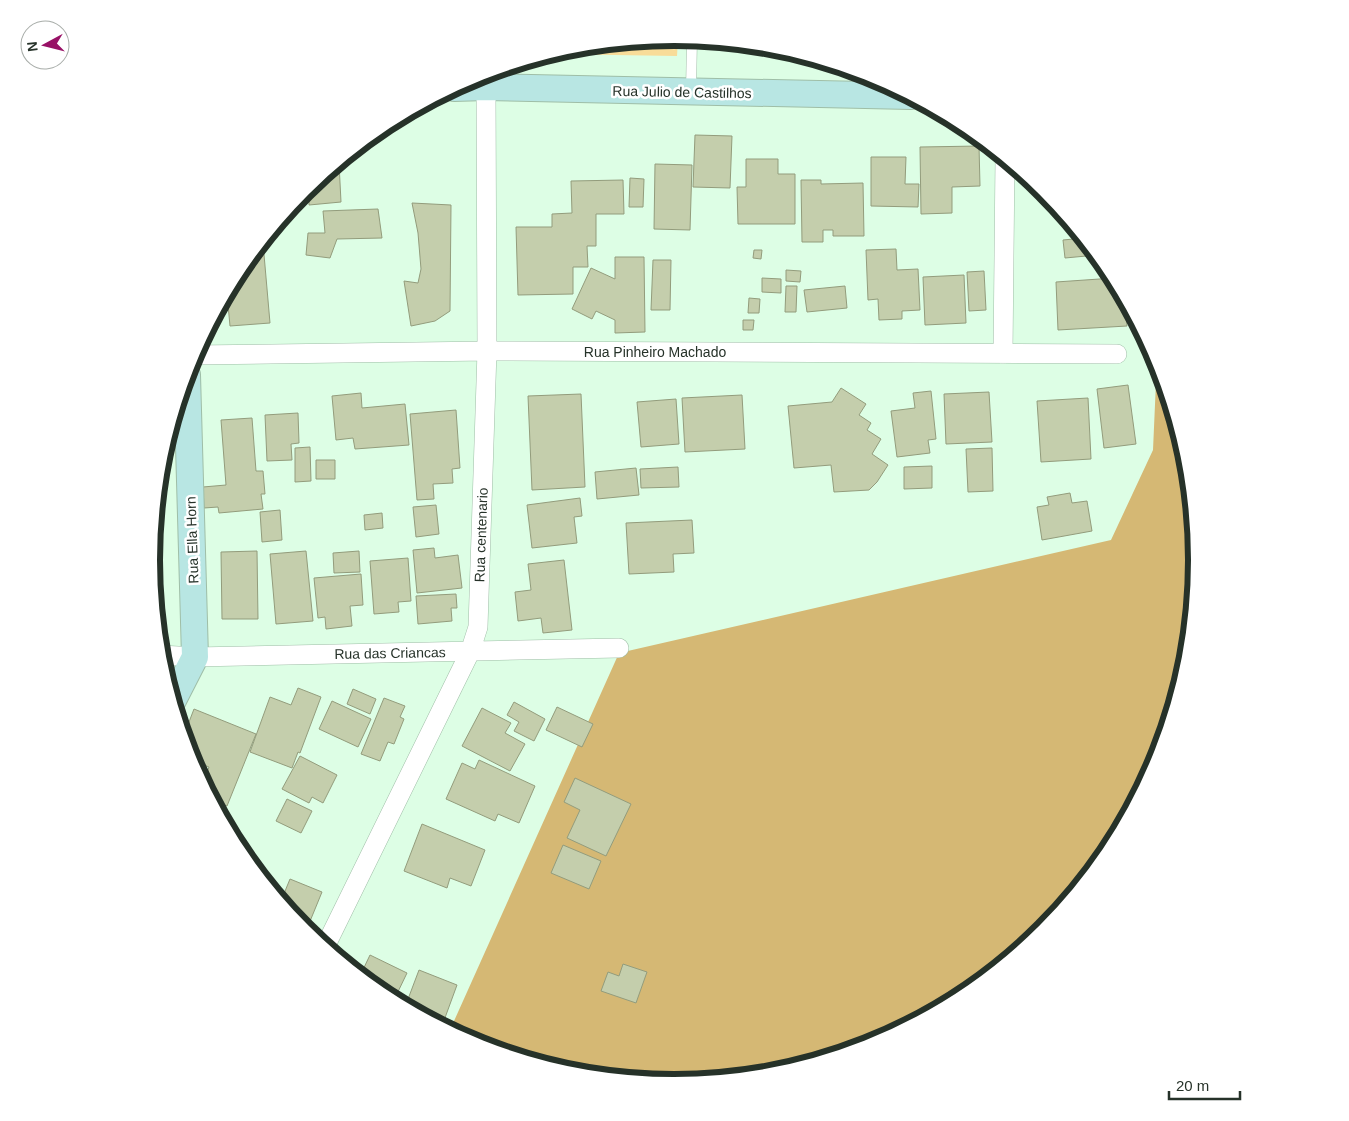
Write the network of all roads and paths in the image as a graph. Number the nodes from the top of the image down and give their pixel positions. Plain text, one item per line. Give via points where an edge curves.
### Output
1 (692, 47) edge
2 (473, 87) edge
3 (467, 90) edge
4 (691, 92) junction
5 (895, 96) edge
6 (1005, 167) edge
7 (486, 351) junction
8 (1003, 354) junction
9 (1116, 354) dead end
10 (203, 355) edge
11 (188, 396) edge
12 (619, 648) dead end
13 (470, 652) junction
14 (169, 655) edge
15 (196, 657) junction
16 (177, 692) edge
17 (328, 940) edge

1 - 4 lane
2 - 4 main road, Rua Julio de Castilhos
3 - 7 street, Rua centenario
4 - 5 main road, Rua Julio de Castilhos
6 - 8 street
7 - 8 street, Rua Pinheiro Machado
7 - 10 street, Rua Pinheiro Machado
7 - 13 street, Rua centenario via 478,627
8 - 9 street, Rua Pinheiro Machado
11 - 15 main road, Rua Ella Horn
12 - 13 street, Rua das Criancas
13 - 15 street, Rua das Criancas
13 - 17 street, Rua centenario
14 - 15 street, Rua das Criancas
15 - 16 main road, Rua Ella Horn

